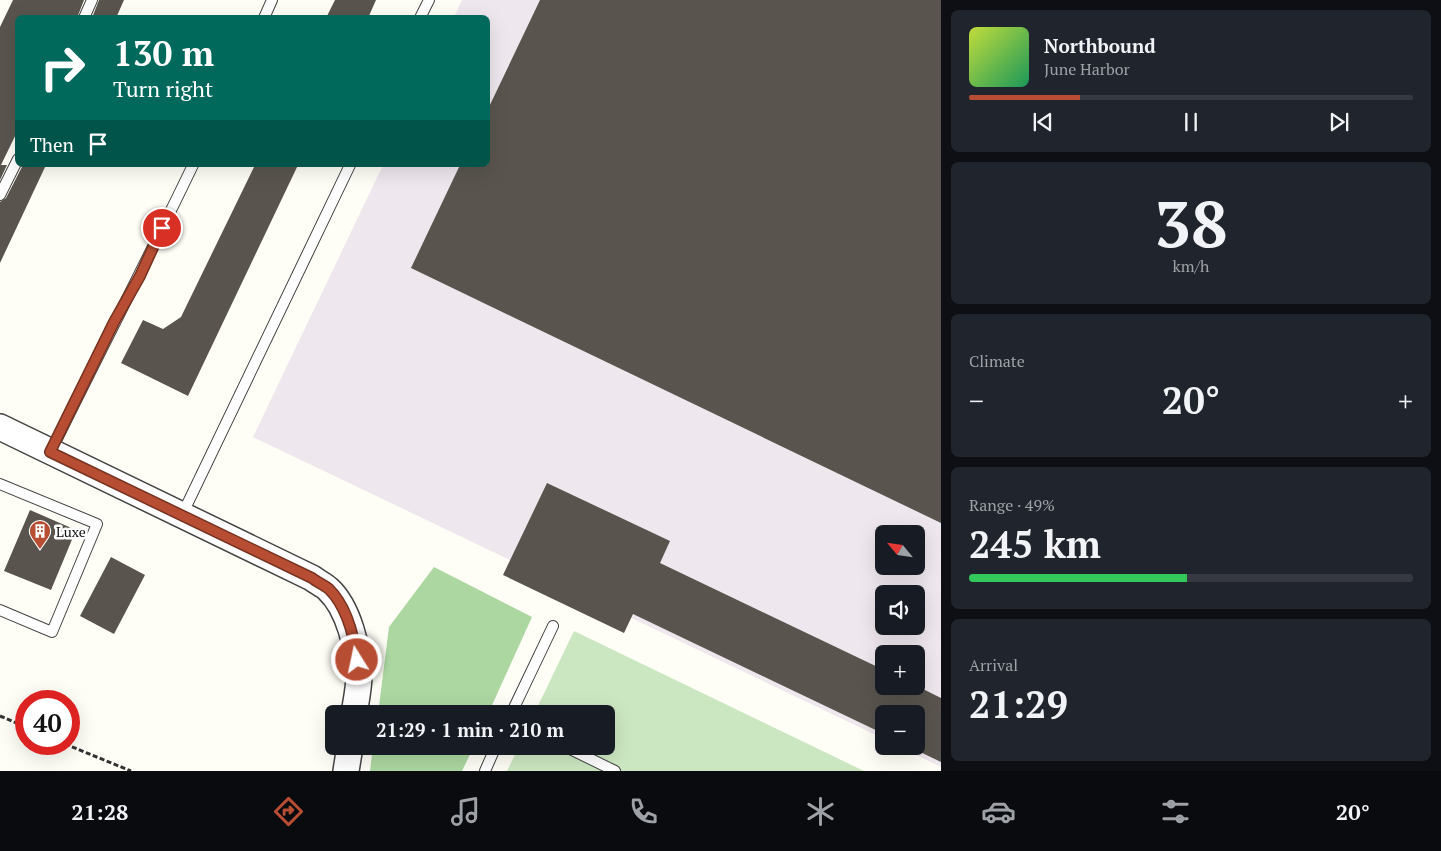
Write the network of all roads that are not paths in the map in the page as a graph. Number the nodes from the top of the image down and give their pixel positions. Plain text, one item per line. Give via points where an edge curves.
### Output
1 (92, 0) edge
2 (272, 0) edge
3 (429, 0) edge
4 (85, 15) edge
5 (265, 15) edge
6 (422, 15) edge
7 (15, 164) edge
8 (192, 167) edge
9 (349, 167) edge
10 (0, 195) edge
11 (0, 427) edge
12 (50, 452) junction
13 (0, 484) edge
14 (182, 515) junction
15 (0, 610) edge
16 (553, 626) dead end
17 (355, 705) edge
18 (516, 705) edge
19 (349, 755) edge
20 (492, 755) edge
21 (582, 755) edge
22 (346, 771) edge
23 (485, 771) edge
24 (615, 771) edge

1 - 4 lane
2 - 5 lane
3 - 6 lane
7 - 10 lane
8 - 12 lane
9 - 14 lane
11 - 12 street
12 - 14 street
13 - 15 lane via 97,524 52,632
14 - 17 street via 312,578 328,589 349,623 355,645 359,676
16 - 18 lane
19 - 22 street
20 - 23 lane
21 - 24 lane

